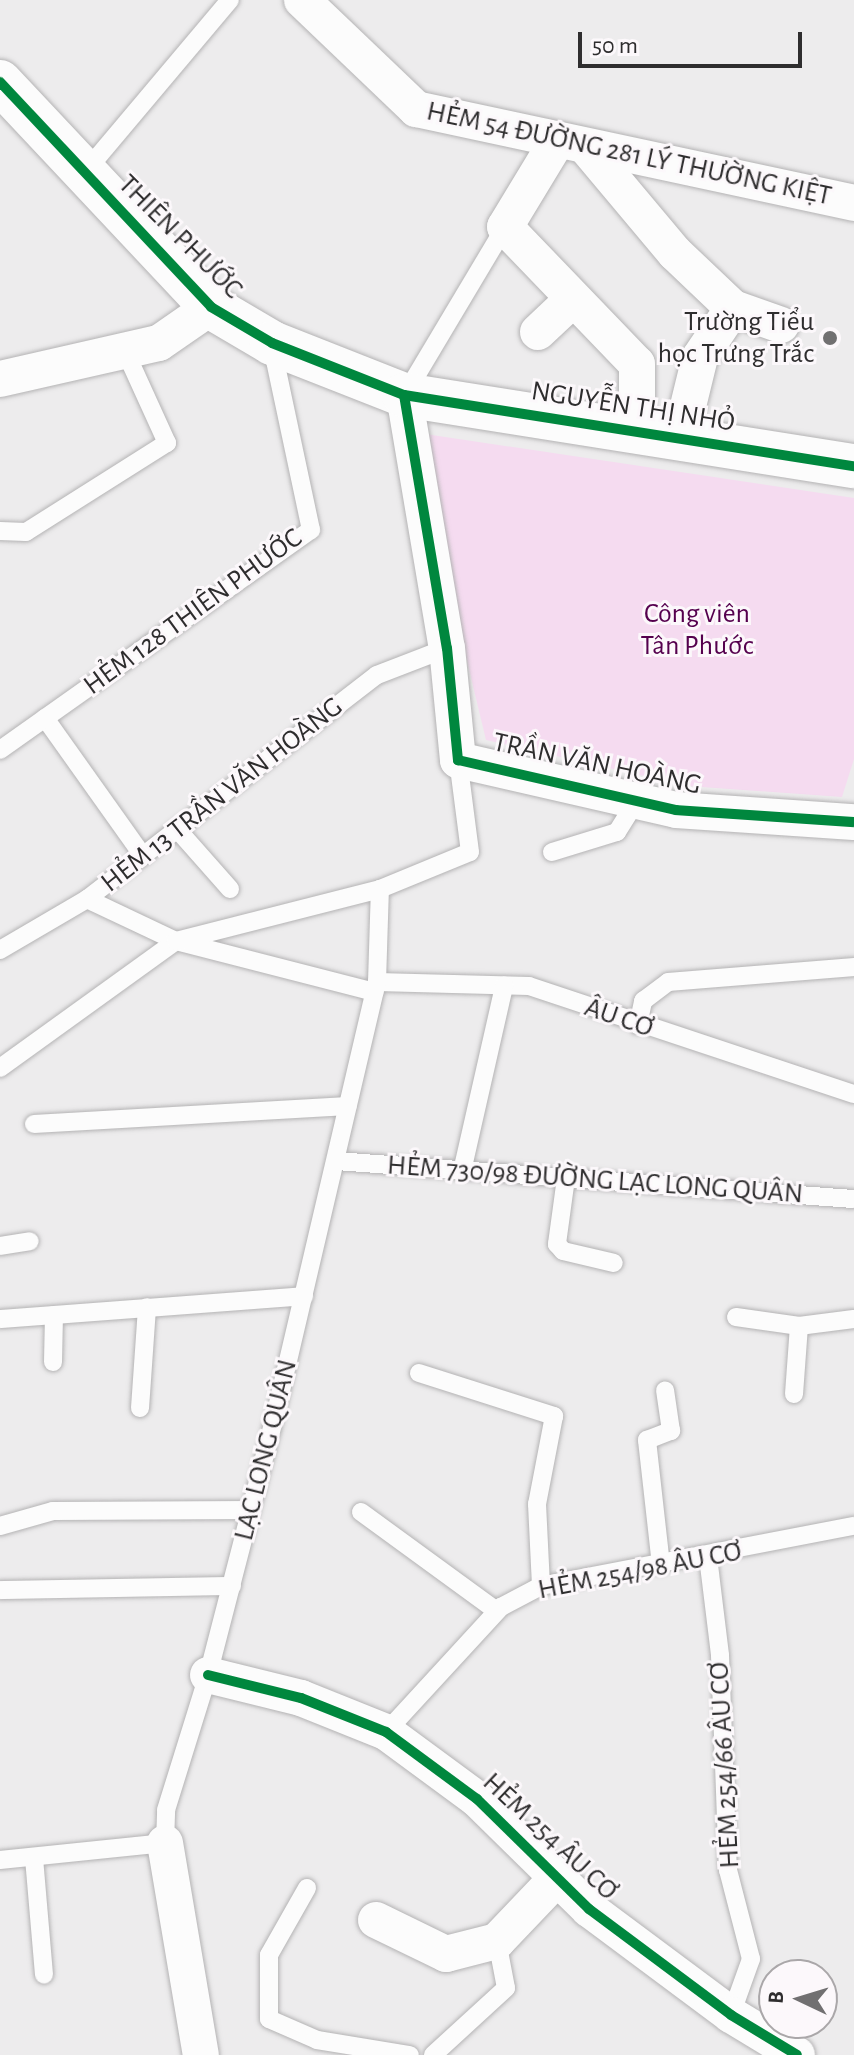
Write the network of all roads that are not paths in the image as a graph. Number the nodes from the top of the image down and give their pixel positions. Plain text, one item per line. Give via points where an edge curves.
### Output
1 (230, 0) edge
2 (302, 0) edge
3 (0, 82) edge
4 (572, 144) junction
5 (84, 174) junction
6 (854, 203) edge
7 (505, 227) junction
8 (573, 299) junction
9 (211, 307) junction
10 (733, 308) junction
11 (781, 325) dead end
12 (538, 332) dead end
13 (272, 343) junction
14 (125, 351) junction
15 (0, 379) edge
16 (404, 395) junction
17 (637, 432) junction
18 (680, 439) junction
19 (854, 466) edge
20 (0, 531) edge
21 (447, 648) junction
22 (45, 718) junction
23 (0, 750) edge
24 (458, 760) junction
25 (636, 801) junction
26 (852, 815) edge
27 (177, 829) junction
28 (552, 852) dead end
29 (143, 856) junction
30 (230, 889) dead end
31 (380, 889) junction
32 (87, 899) junction
33 (176, 941) junction
34 (0, 950) edge
35 (854, 967) edge
36 (504, 986) junction
37 (376, 987) junction
38 (638, 1025) junction
39 (0, 1068) edge
40 (854, 1094) edge
41 (347, 1106) junction
42 (34, 1124) dead end
43 (336, 1161) junction
44 (463, 1167) junction
45 (566, 1178) junction
46 (854, 1199) edge
47 (30, 1241) dead end
48 (0, 1246) edge
49 (614, 1263) dead end
50 (304, 1296) junction
51 (147, 1307) junction
52 (54, 1315) junction
53 (736, 1317) dead end
54 (0, 1319) edge
55 (854, 1319) edge
56 (799, 1326) junction
57 (53, 1362) dead end
58 (419, 1373) dead end
59 (665, 1390) dead end
60 (794, 1394) dead end
61 (140, 1408) dead end
62 (251, 1510) junction
63 (361, 1512) dead end
64 (0, 1526) edge
65 (854, 1526) edge
66 (708, 1557) junction
67 (661, 1565) junction
68 (232, 1586) junction
69 (541, 1586) junction
70 (0, 1590) edge
71 (497, 1611) junction
72 (208, 1675) junction
73 (386, 1732) junction
74 (165, 1843) junction
75 (34, 1858) junction
76 (0, 1860) edge
77 (556, 1879) junction
78 (307, 1888) dead end
79 (376, 1920) dead end
80 (497, 1941) junction
81 (44, 1975) dead end
82 (731, 2015) junction
83 (201, 2055) edge
84 (410, 2055) edge
85 (433, 2055) edge
86 (797, 2055) edge

1 - 5 lane
2 - 4 street, HẺM 54 ĐƯỜNG 281 LÝ THƯỜNG KIỆT via 416,109
3 - 5 street, THIÊN PHƯỚC
4 - 6 street, HẺM 54 ĐƯỜNG 281 LÝ THƯỜNG KIỆT
4 - 7 street
4 - 10 street
5 - 9 street, THIÊN PHƯỚC
7 - 8 street
7 - 16 lane
8 - 12 street
8 - 17 street via 637,364
9 - 13 street, THIÊN PHƯỚC
9 - 14 street via 159,343
10 - 11 street
10 - 18 street via 700,357
13 - 16 street, THIÊN PHƯỚC
13 - 22 lane, HẺM 128 THIÊN PHƯỚC via 311,530
14 - 15 street
14 - 20 lane via 167,443 26,532
16 - 17 street, NGUYỄN THỊ NHỎ
16 - 21 street, TRẦN VĂN HOÀNG
17 - 18 street, NGUYỄN THỊ NHỎ
18 - 19 street, NGUYỄN THỊ NHỎ
21 - 24 street, TRẦN VĂN HOÀNG
21 - 27 lane, HẺM 13 TRẦN VĂN HOÀNG via 377,675
22 - 23 lane, HẺM 128 THIÊN PHƯỚC
22 - 29 lane
24 - 25 street, TRẦN VĂN HOÀNG
24 - 31 lane, TRẦN VĂN HOÀNG via 470,852
25 - 26 street, TRẦN VĂN HOÀNG via 676,810
25 - 28 lane via 617,832
27 - 29 lane, HẺM 13 TRẦN VĂN HOÀNG
27 - 30 lane
29 - 32 lane, HẺM 13 TRẦN VĂN HOÀNG
31 - 33 lane, TRẦN VĂN HOÀNG
31 - 37 lane, LẠC LONG QUÂN
32 - 33 lane
32 - 34 lane, HẺM 13 TRẦN VĂN HOÀNG
33 - 37 lane, ÂU CƠ
33 - 39 lane
35 - 38 lane via 668,982 643,1001
36 - 37 lane, ÂU CƠ
36 - 38 lane, ÂU CƠ via 529,986
36 - 44 lane
37 - 41 lane, LẠC LONG QUÂN
38 - 40 lane, ÂU CƠ
41 - 42 lane
41 - 43 lane, LẠC LONG QUÂN
43 - 44 lane, HẺM 730/98 ĐƯỜNG LẠC LONG QUÂN
43 - 50 lane, LẠC LONG QUÂN
44 - 45 lane, HẺM 730/98 ĐƯỜNG LẠC LONG QUÂN
45 - 46 lane, HẺM 730/98 ĐƯỜNG LẠC LONG QUÂN
45 - 49 lane via 557,1244 563,1251
47 - 48 lane
50 - 51 lane
50 - 62 lane, LẠC LONG QUÂN
51 - 52 lane
51 - 61 lane
52 - 54 lane
52 - 57 lane
53 - 56 lane
55 - 56 lane
56 - 60 lane
58 - 69 lane via 554,1416 537,1504
59 - 67 lane via 671,1431 647,1440
62 - 64 lane via 53,1511
62 - 68 lane, LẠC LONG QUÂN
63 - 71 lane
65 - 66 lane, HẺM 254/98 ÂU CƠ
66 - 67 lane, HẺM 254/98 ÂU CƠ
66 - 82 lane, HẺM 254/66 ÂU CƠ via 720,1655 728,1870 751,1959
67 - 69 lane, HẺM 254/98 ÂU CƠ
68 - 70 lane
68 - 72 lane, LẠC LONG QUÂN
69 - 71 lane, HẺM 254/98 ÂU CƠ
71 - 73 lane, HẺM 254/98 ÂU CƠ
72 - 73 street, HẺM 254 ÂU CƠ via 301,1698
72 - 74 lane, LẠC LONG QUÂN via 166,1810
73 - 77 street, HẺM 254 ÂU CƠ via 477,1799
74 - 75 lane
74 - 83 street
75 - 76 lane
75 - 81 lane
77 - 80 street
77 - 82 street, HẺM 254 ÂU CƠ
78 - 84 lane via 269,1955 269,2019 317,2040
79 - 80 street via 446,1954
80 - 85 lane via 506,1988
82 - 86 street, HẺM 254 ÂU CƠ

